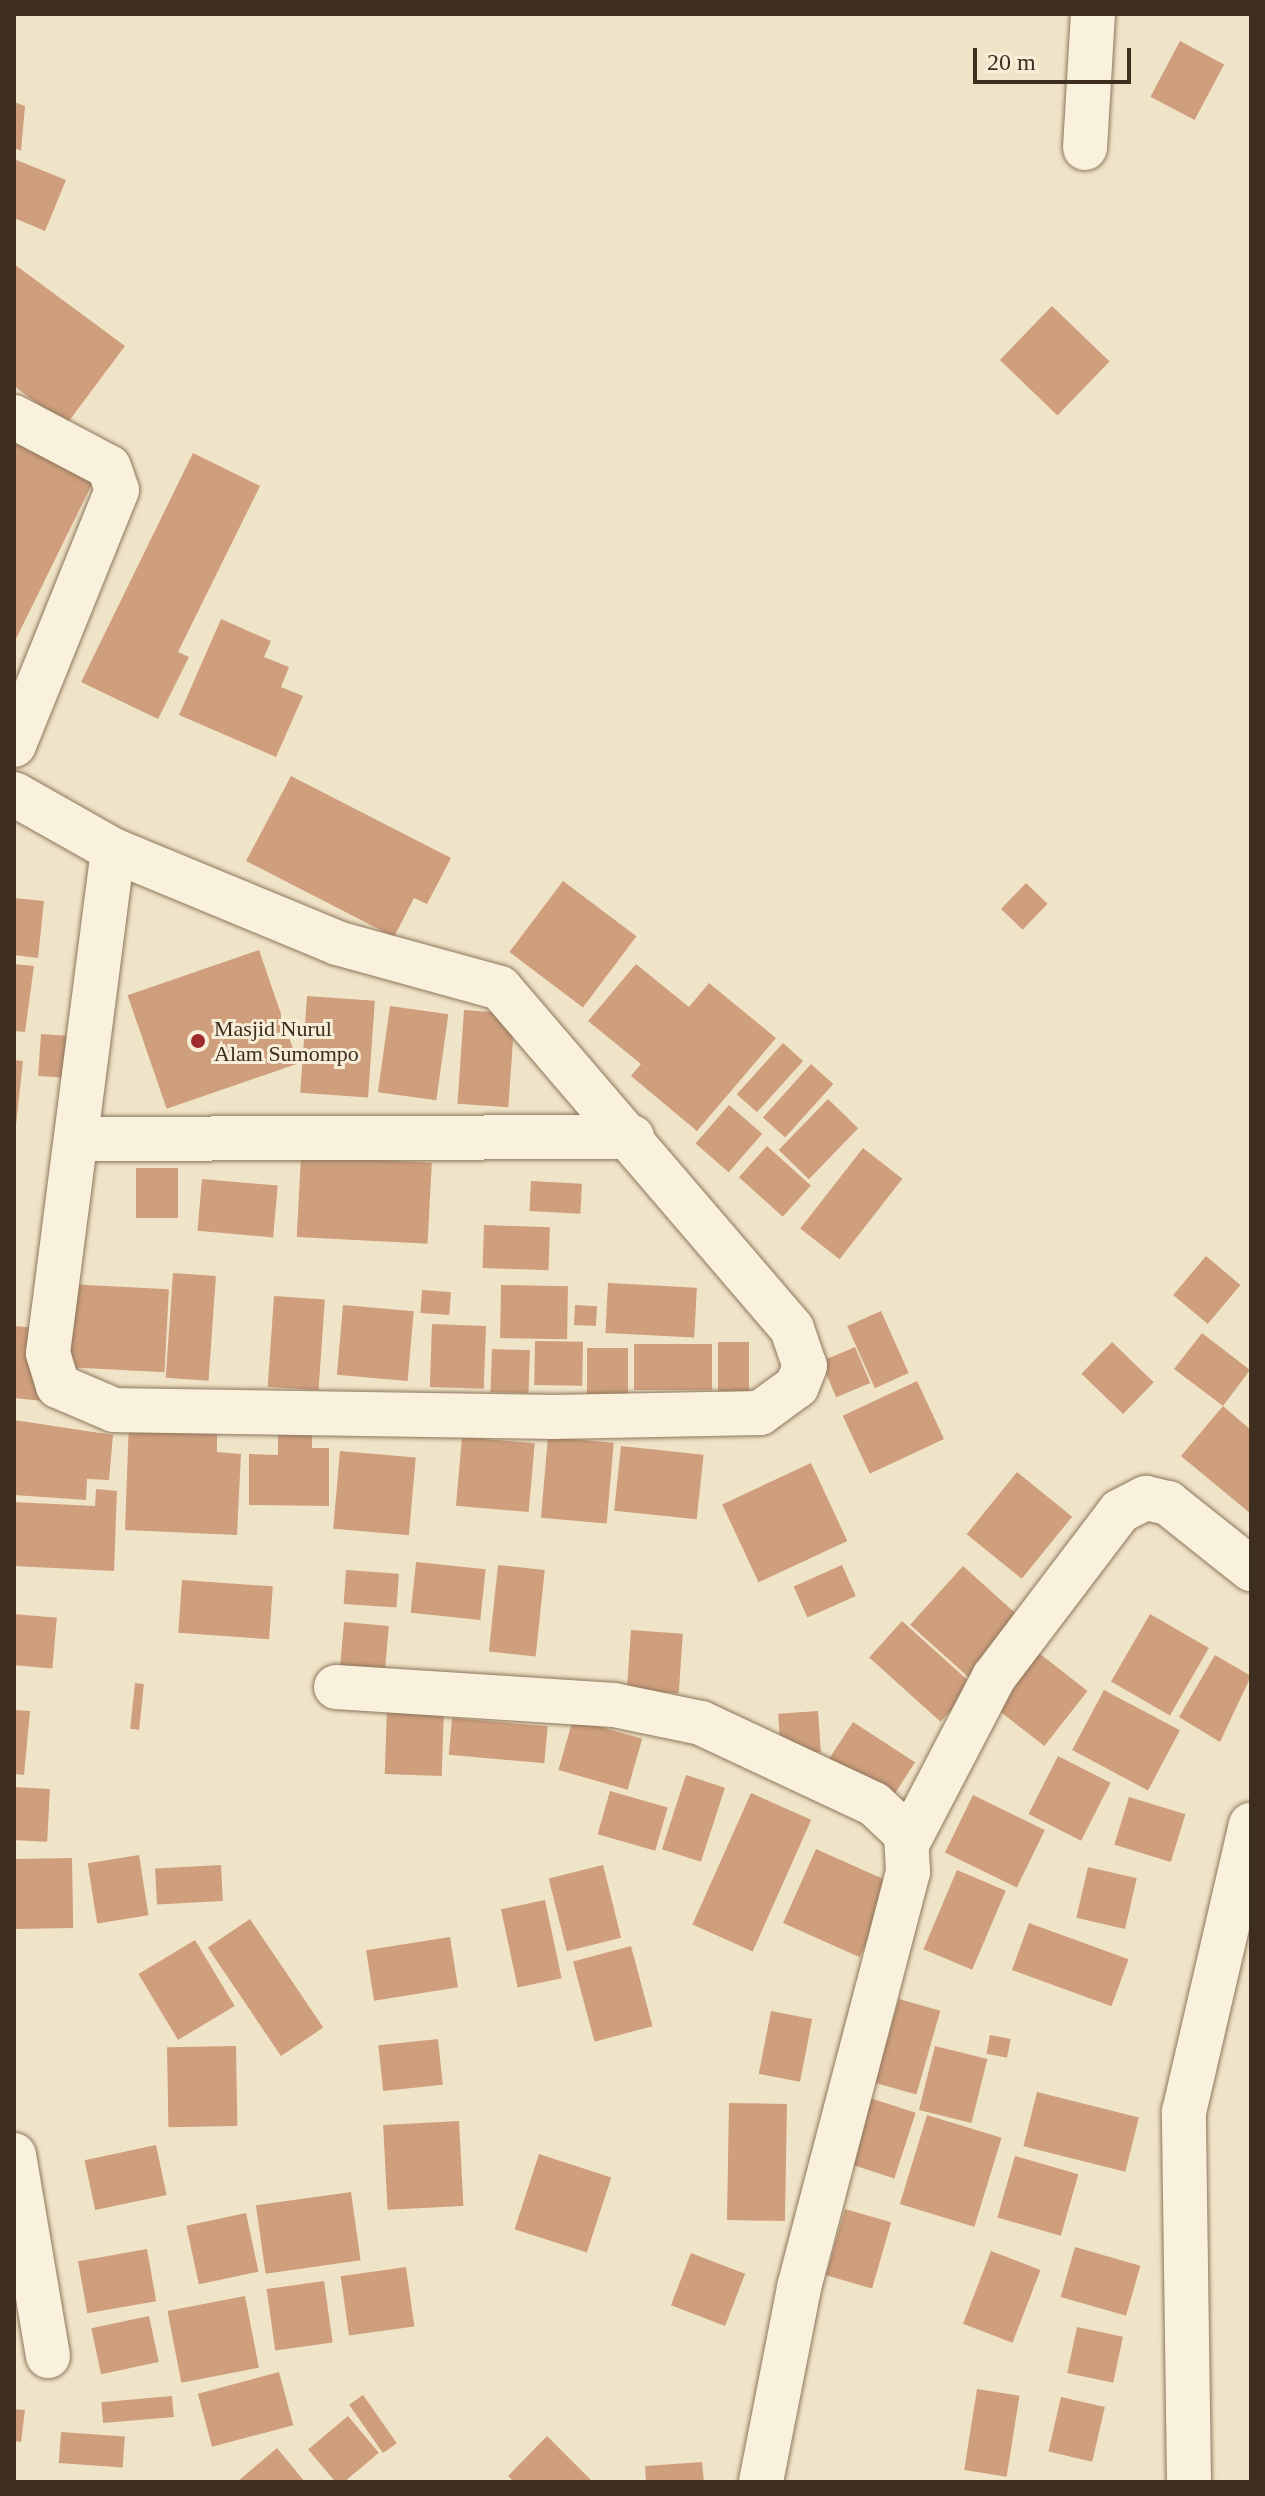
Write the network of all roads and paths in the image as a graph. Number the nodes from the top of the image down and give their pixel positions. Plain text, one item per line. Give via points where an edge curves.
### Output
1 (1093, 14) edge
2 (1085, 148) dead end
3 (14, 417) edge
4 (14, 745) edge
5 (14, 794) edge
6 (113, 850) junction
7 (632, 1137) junction
8 (76, 1139) junction
9 (1251, 1569) edge
10 (336, 1687) dead end
11 (1251, 1825) edge
12 (907, 1844) junction
13 (14, 2155) edge
14 (48, 2356) dead end
15 (761, 2482) edge
16 (1189, 2482) edge

1 - 2 street
3 - 4 street via 109,467 117,490
5 - 6 street
6 - 7 street via 337,943 500,988
6 - 8 street
7 - 8 street
7 - 8 street via 792,1329 805,1366 797,1386 760,1413 114,1410 74,1398 58,1386 48,1353
9 - 12 street via 1168,1503 1146,1498 1120,1511 987,1686
10 - 12 street via 614,1705 701,1723 874,1804 901,1825
11 - 16 street via 1184,2112
12 - 15 street via 908,1872 799,2288
13 - 14 street

